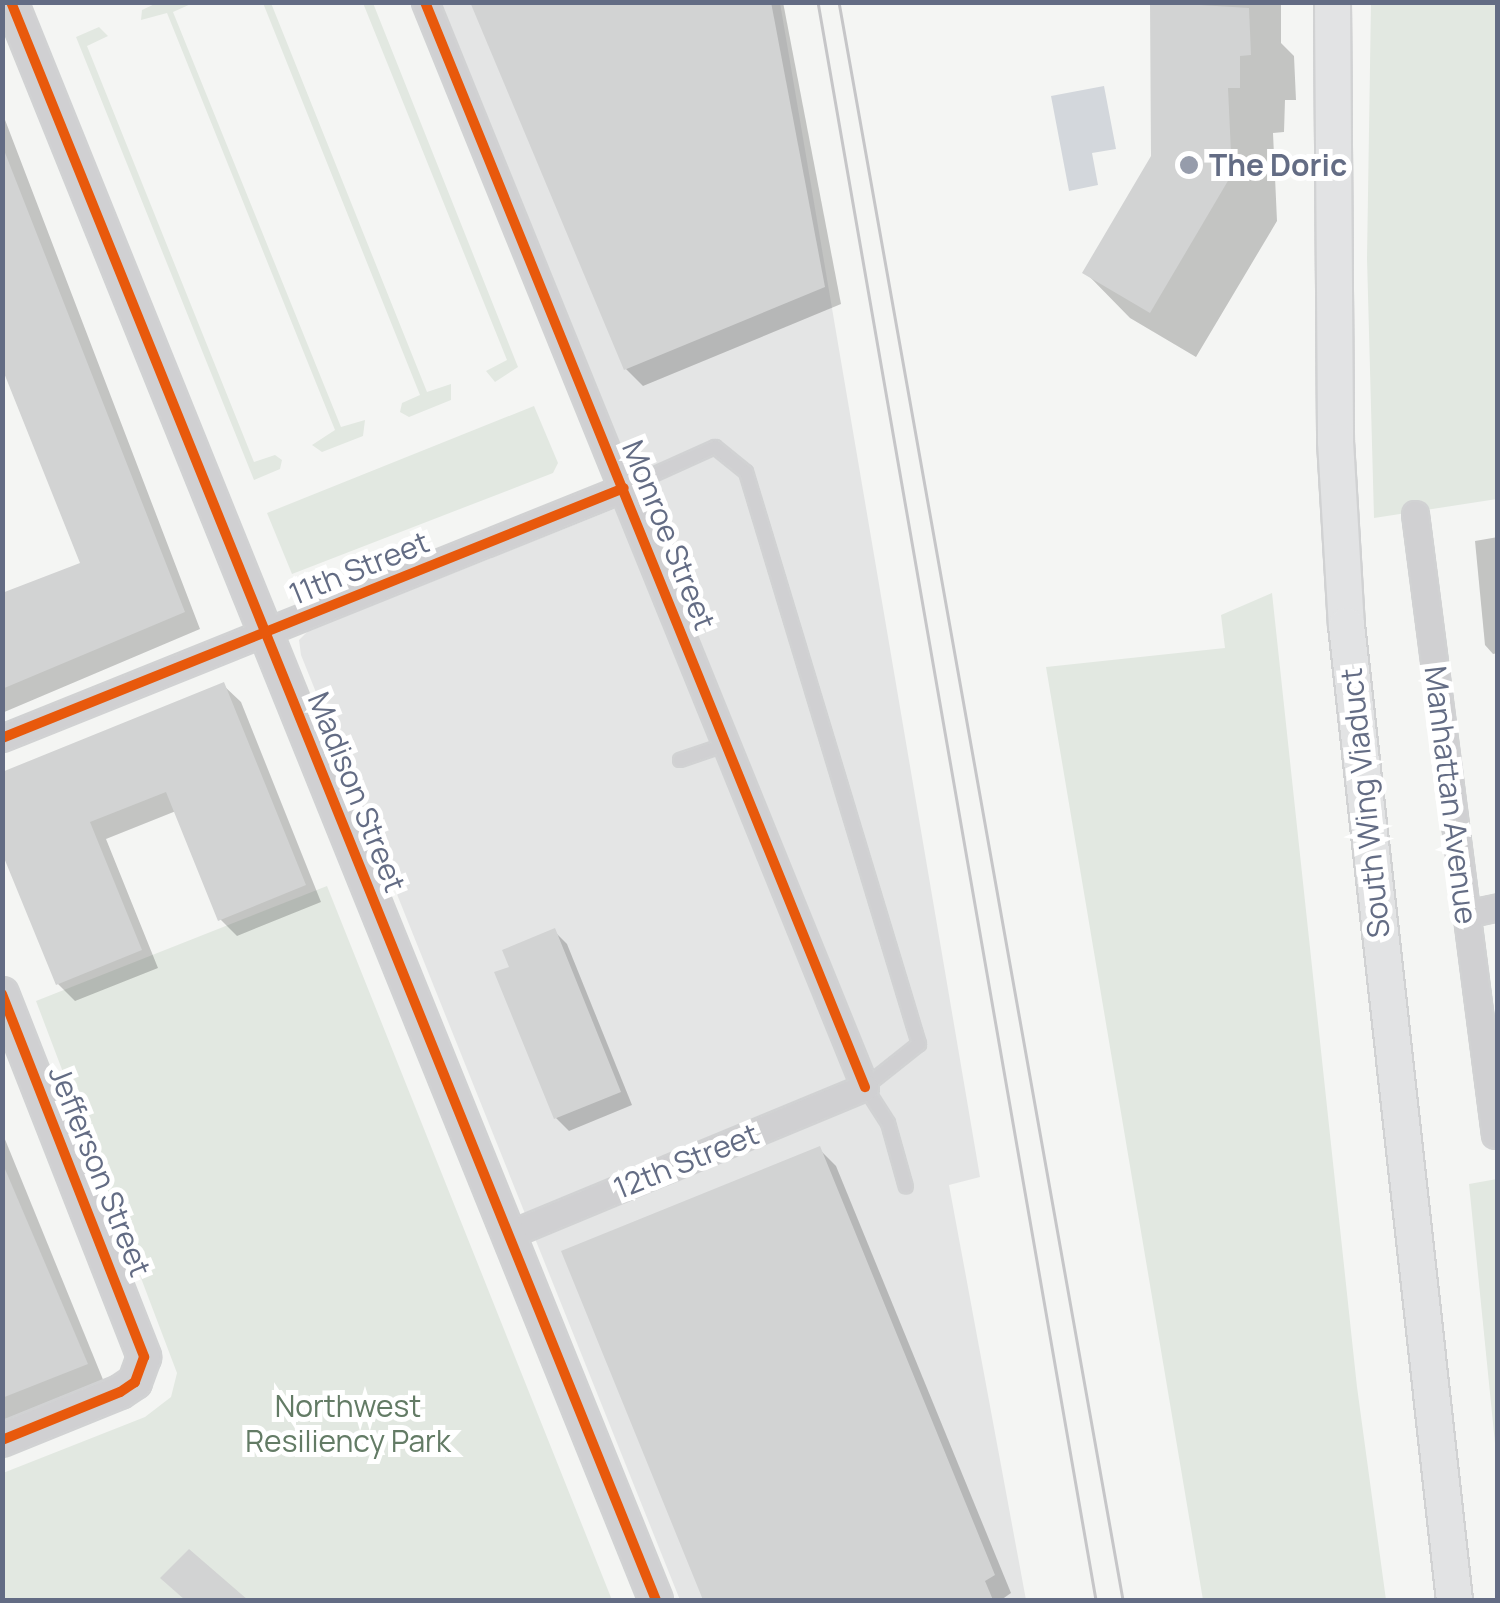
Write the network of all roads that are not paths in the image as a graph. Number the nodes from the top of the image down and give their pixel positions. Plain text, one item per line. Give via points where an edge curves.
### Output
1 (425, 2) edge
2 (1332, 2) edge
3 (12, 22) edge
4 (624, 488) junction
5 (1415, 514) dead end
6 (266, 632) junction
7 (2, 738) edge
8 (727, 744) junction
9 (680, 760) dead end
10 (1498, 907) edge
11 (1466, 914) junction
12 (2, 994) edge
13 (865, 1087) junction
14 (1495, 1135) dead end
15 (906, 1186) dead end
16 (507, 1235) junction
17 (2, 1440) edge
18 (656, 1600) edge
19 (1454, 1600) edge

1 - 4 street, Monroe Street
2 - 19 main road, South Wing Viaduct via 1336,441 1346,625
3 - 6 street, Madison Street
4 - 6 street, 11th Street
4 - 8 street, Monroe Street
4 - 13 lane via 715,447 746,472 919,1044
5 - 11 street, Manhattan Avenue
6 - 7 street, 11th Street
6 - 16 street, Madison Street
8 - 9 lane
8 - 13 street, Monroe Street
10 - 11 street
11 - 14 street, Manhattan Avenue
12 - 17 street, Jefferson Street via 142,1345 142,1369 120,1392
13 - 15 lane via 888,1122
13 - 16 street, 12th Street
16 - 18 street, Madison Street

